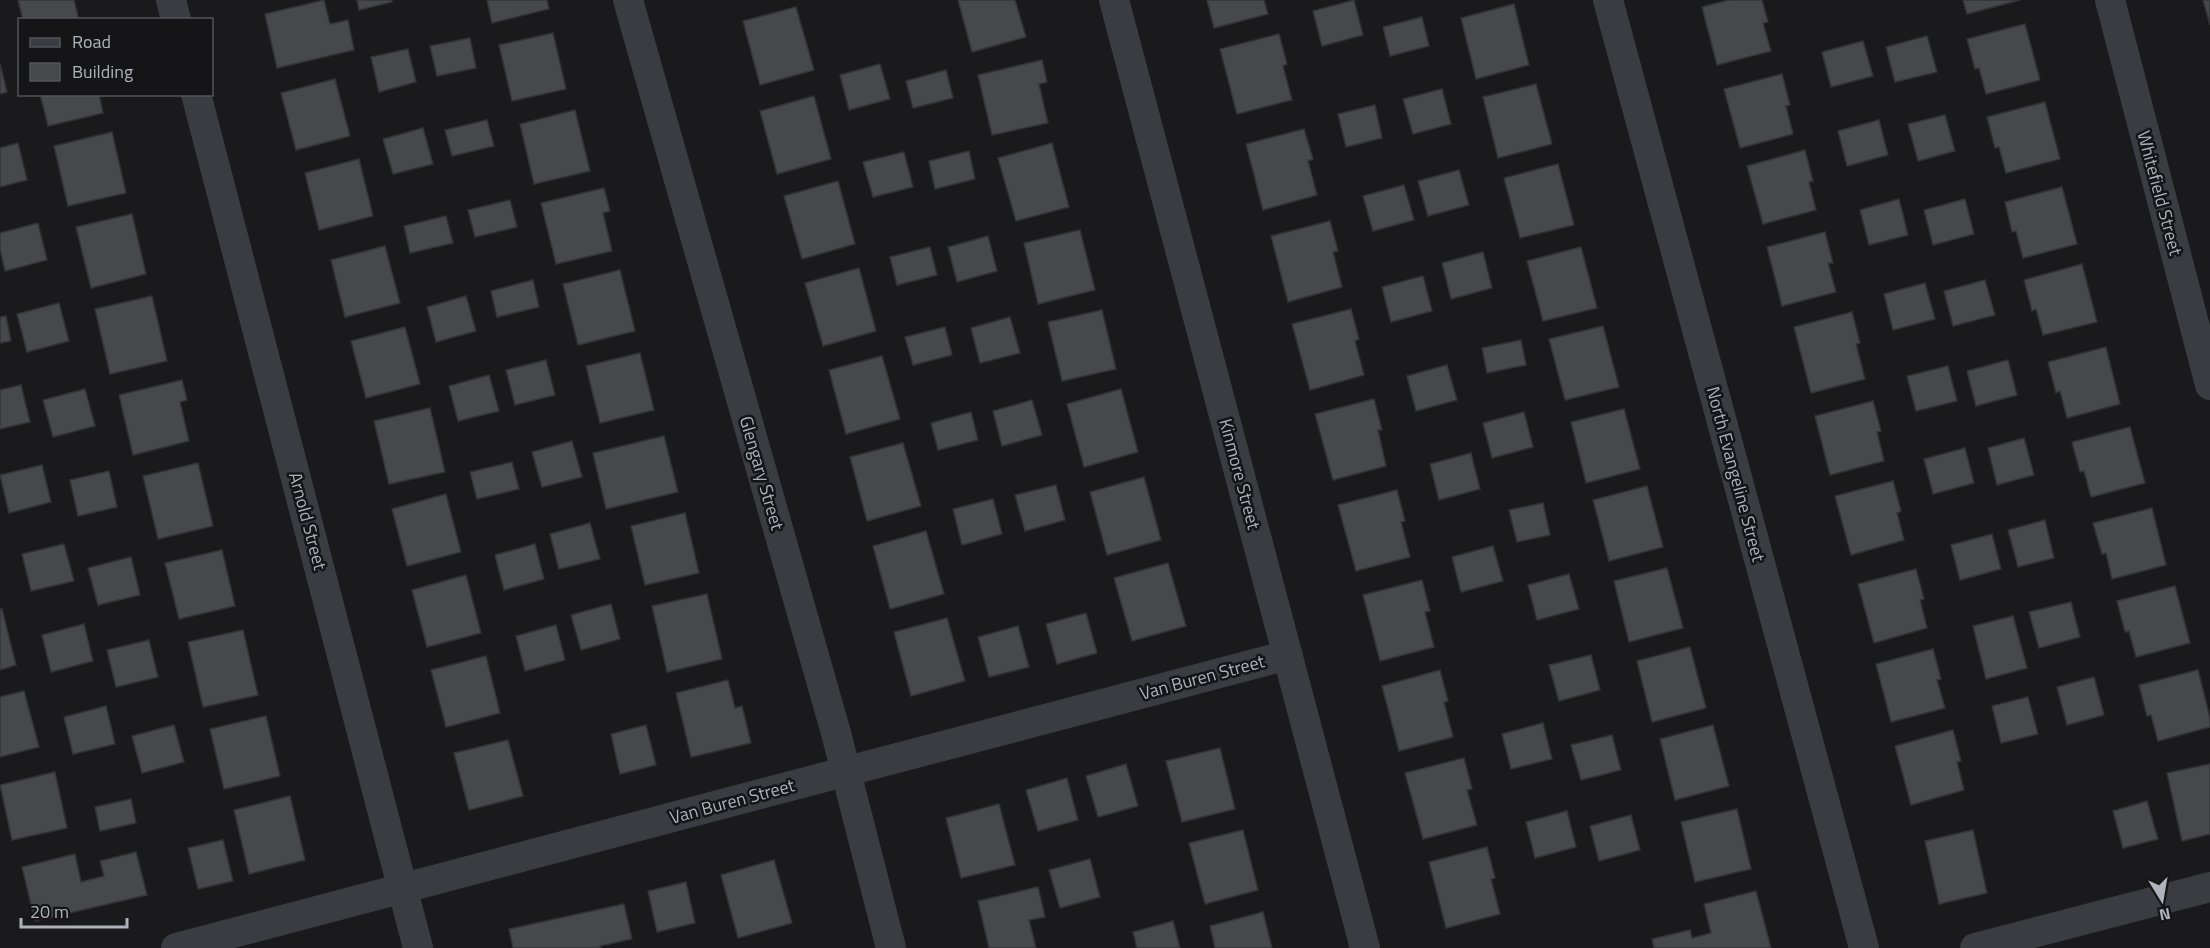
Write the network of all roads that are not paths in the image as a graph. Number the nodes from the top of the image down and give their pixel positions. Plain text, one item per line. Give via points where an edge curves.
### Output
1 (171, 0) edge
2 (628, 0) edge
3 (1114, 0) edge
4 (1608, 0) edge
5 (2110, 0) edge
6 (176, 18) edge
7 (197, 96) edge
8 (2210, 385) edge
9 (1288, 655) junction
10 (846, 771) junction
11 (2210, 887) edge
12 (402, 888) junction
13 (176, 948) edge
14 (418, 948) edge
15 (891, 948) edge
16 (1365, 948) edge
17 (1864, 948) edge
18 (1975, 948) edge

1 - 6 street
2 - 10 street, Glengary Street
3 - 9 street, Kinmore Street
4 - 17 street, North Evangeline Street
5 - 8 street, Whitefield Street
7 - 12 street, Arnold Street
9 - 10 street, Van Buren Street
9 - 16 street, Kinmore Street
10 - 12 street, Van Buren Street
10 - 15 street, Glengary Street
11 - 18 street
12 - 13 street, Van Buren Street
12 - 14 street, Arnold Street

